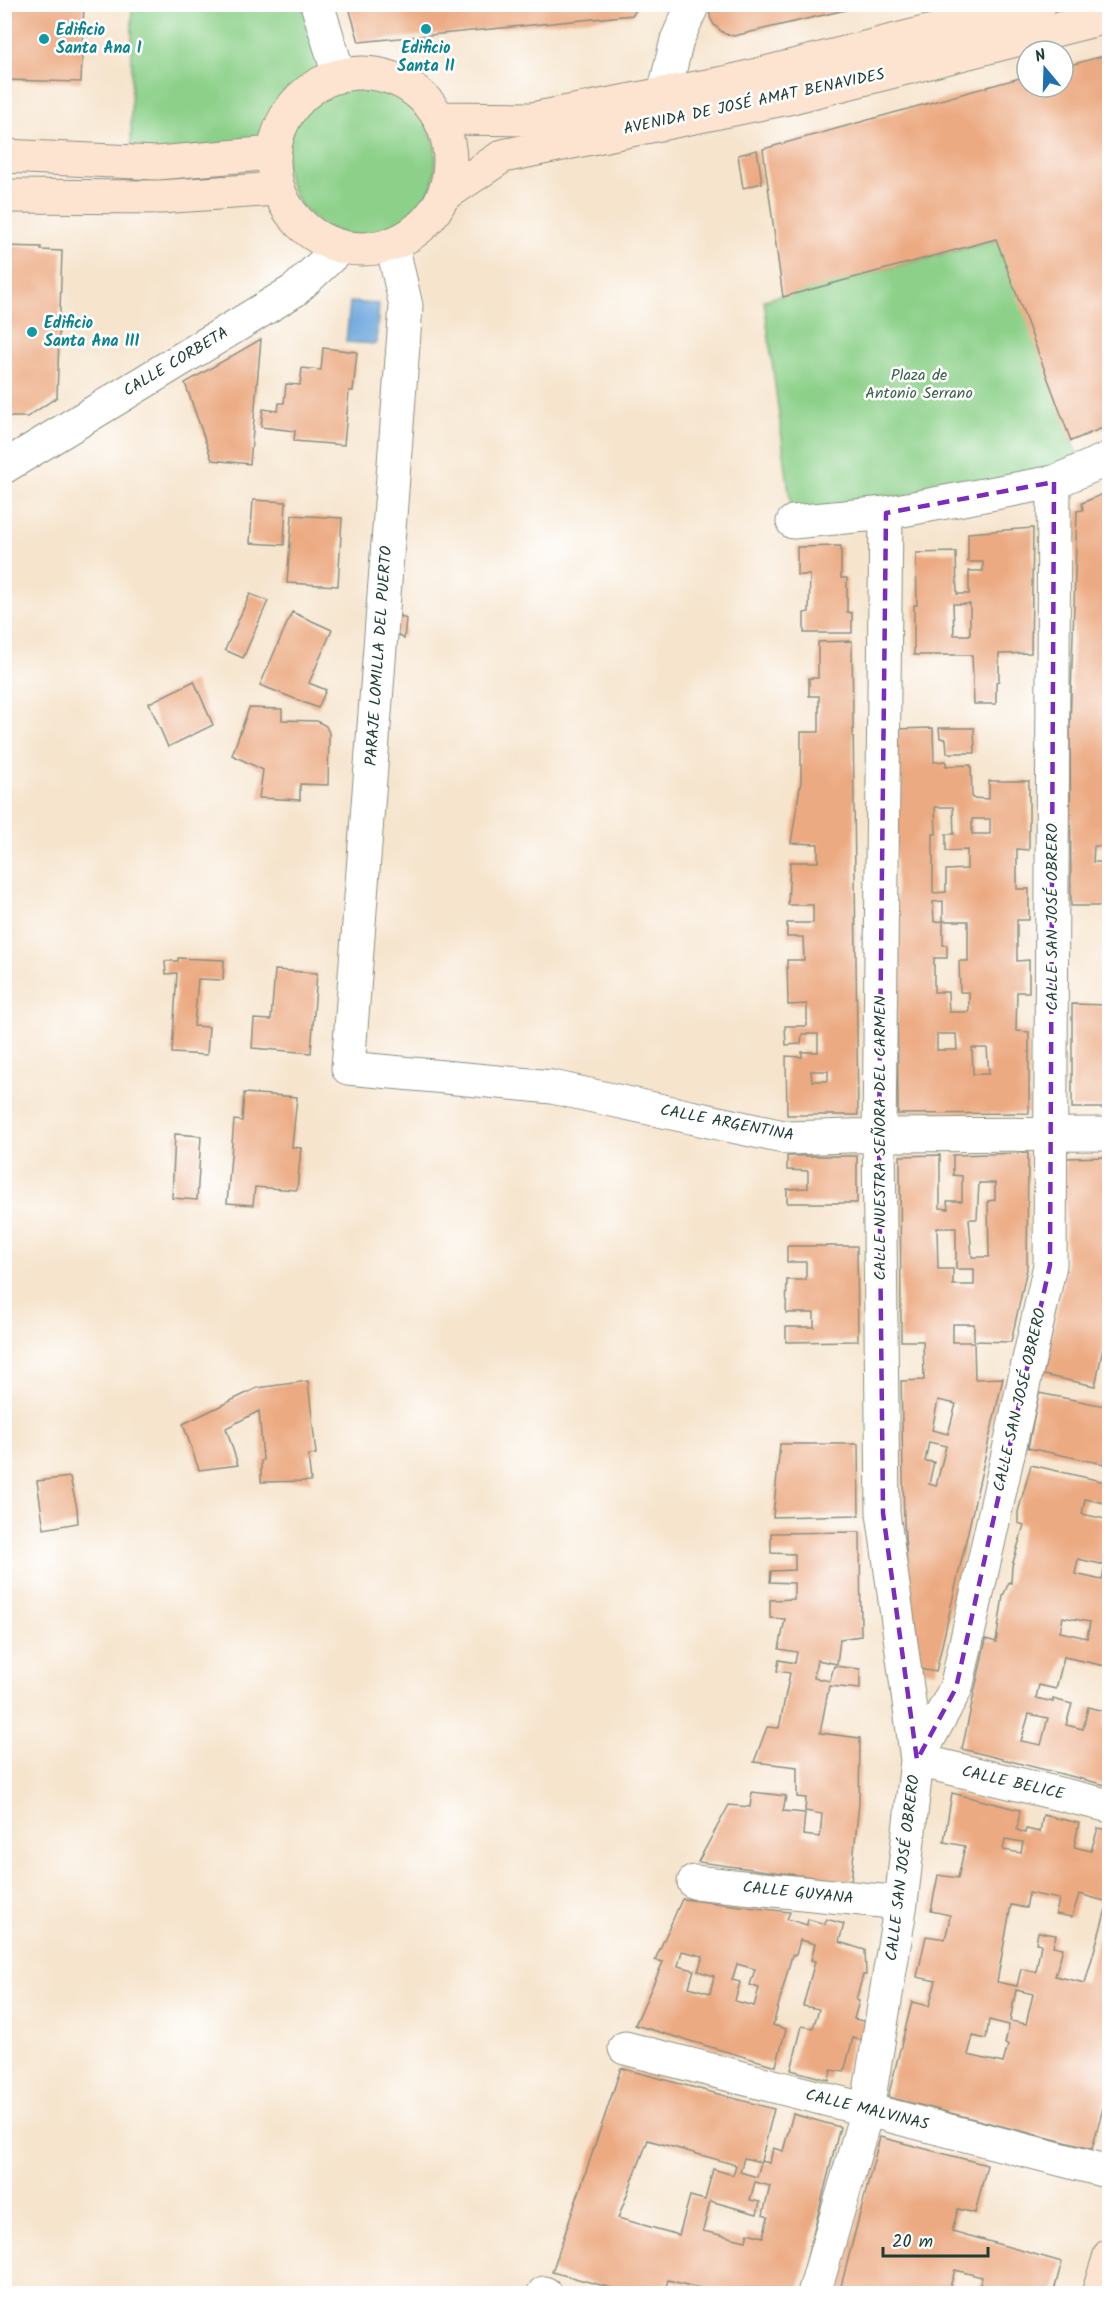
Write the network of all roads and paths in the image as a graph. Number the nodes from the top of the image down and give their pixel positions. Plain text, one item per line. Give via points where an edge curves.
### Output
1 (317, 4) edge
2 (693, 4) edge
3 (1040, 4) edge
4 (1110, 16) edge
5 (339, 75) junction
6 (667, 108) junction
7 (440, 118) junction
8 (273, 153) junction
9 (4, 156) edge
10 (277, 189) junction
11 (4, 196) edge
12 (443, 196) junction
13 (392, 244) junction
14 (340, 247) junction
15 (1110, 458) edge
16 (4, 467) edge
17 (1054, 482) junction
18 (886, 513) junction
19 (793, 522) dead end
20 (348, 1068) joint
21 (1051, 1134) junction
22 (1110, 1134) edge
23 (879, 1135) junction
24 (917, 1760) junction
25 (1110, 1806) edge
26 (694, 1882) dead end
27 (901, 1903) junction
28 (625, 2048) dead end
29 (867, 2110) junction
30 (1110, 2172) edge
31 (1110, 2255) edge
32 (814, 2294) edge
33 (1098, 2294) edge

1 - 5 street
2 - 6 street via 676,40
3 - 6 street, AVENIDA DE JOSÉ AMAT BENAVIDES via 729,81
4 - 6 street, AVENIDA DE JOSÉ AMAT BENAVIDES via 788,98
5 - 7 street via 368,72 397,79 422,95
5 - 8 street via 314,86 294,104 279,127
6 - 7 street, AVENIDA DE JOSÉ AMAT BENAVIDES via 532,119
6 - 12 street, AVENIDA DE JOSÉ AMAT BENAVIDES via 504,156
7 - 12 street via 449,144 450,170
8 - 9 street via 157,164
8 - 10 street
10 - 11 street via 160,197
10 - 14 street via 291,216 314,236
12 - 13 street via 430,217 413,233
13 - 14 street via 366,249
13 - 20 street, PARAJE LOMILLA DEL PUERTO via 406,306
14 - 16 street, CALLE CORBETA via 295,290
15 - 17 street
17 - 18 street
17 - 21 street, CALLE SAN JOSÉ OBRERO
18 - 19 street
18 - 23 street, CALLE NUESTRA SEÑORA DEL CARMEN
20 - 23 street, CALLE ARGENTINA via 552,1087 788,1138
21 - 22 street, CALLE ARGENTINA
21 - 23 street, CALLE ARGENTINA
21 - 24 street, CALLE SAN JOSÉ OBRERO via 1050,1265 956,1688
23 - 24 street, CALLE NUESTRA SEÑORA DEL CARMEN via 883,1513
24 - 25 street, CALLE BELICE
24 - 27 street, CALLE SAN JOSÉ OBRERO
26 - 27 street, CALLE GUYANA
27 - 29 street, CALLE SAN JOSÉ OBRERO
28 - 29 street, CALLE MALVINAS
29 - 30 street, CALLE MALVINAS
29 - 32 street, CALLE SAN JOSÉ OBRERO
31 - 33 street

